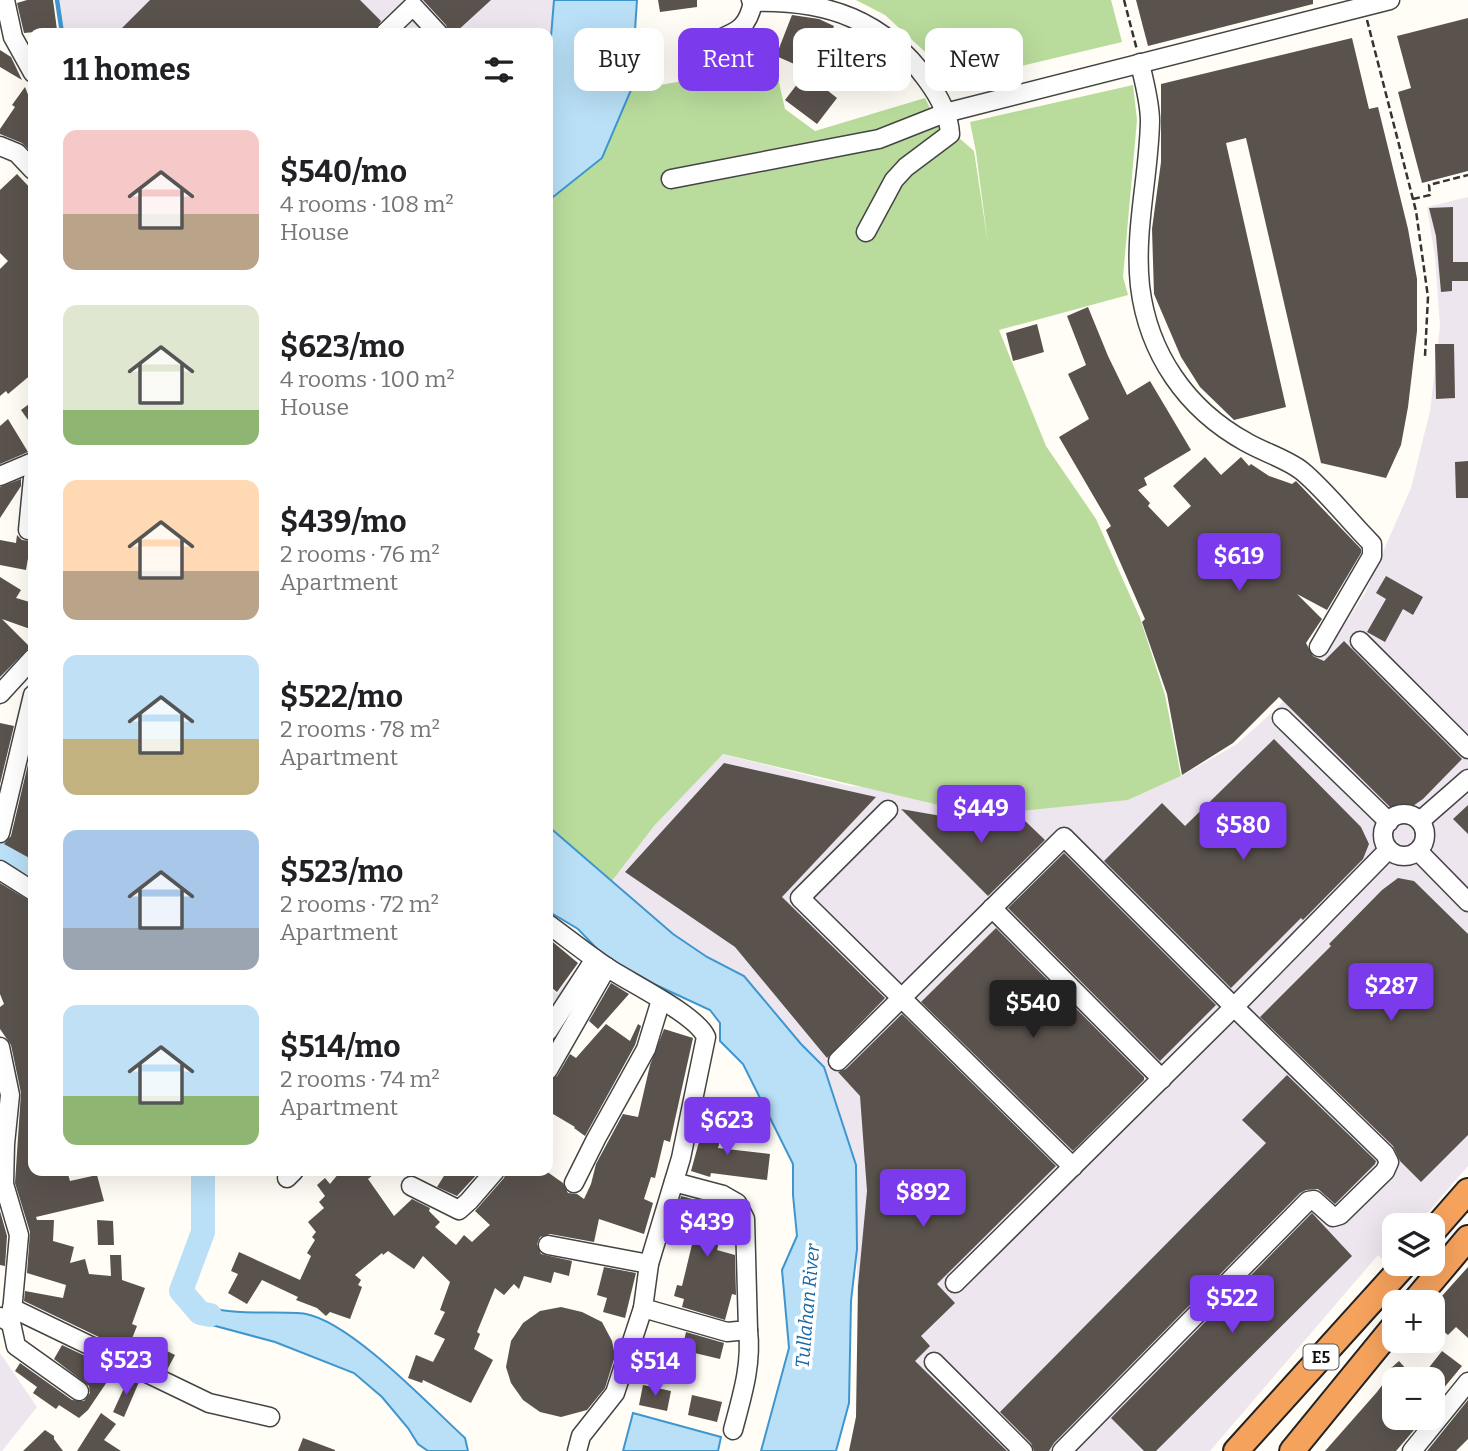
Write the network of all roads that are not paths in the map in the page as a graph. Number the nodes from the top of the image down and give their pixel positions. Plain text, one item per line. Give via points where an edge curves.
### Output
1 (5, 0) edge
2 (1390, 0) edge
3 (752, 1) edge
4 (814, 2) edge
5 (399, 6) edge
6 (388, 28) edge
7 (433, 28) edge
8 (742, 28) edge
9 (1140, 63) junction
10 (28, 64) edge
11 (945, 113) junction
12 (0, 146) edge
13 (28, 160) edge
14 (671, 179) dead end
15 (866, 232) dead end
16 (28, 464) edge
17 (0, 477) edge
18 (1360, 641) dead end
19 (1319, 647) dead end
20 (28, 663) edge
21 (0, 694) edge
22 (1282, 718) dead end
23 (28, 738) edge
24 (1468, 749) edge
25 (25, 763) edge
26 (1468, 779) edge
27 (888, 810) dead end
28 (1420, 821) junction
29 (1389, 822) junction
30 (0, 832) edge
31 (1388, 849) junction
32 (1418, 851) junction
33 (0, 870) edge
34 (28, 888) edge
35 (1468, 902) edge
36 (992, 908) junction
37 (553, 928) edge
38 (601, 963) junction
39 (902, 998) junction
40 (661, 1000) junction
41 (1234, 1007) junction
42 (553, 1025) edge
43 (0, 1047) edge
44 (553, 1060) edge
45 (838, 1061) dead end
46 (1162, 1079) junction
47 (1073, 1167) junction
48 (491, 1176) edge
49 (674, 1181) junction
50 (574, 1183) dead end
51 (411, 1185) dead end
52 (1468, 1191) edge
53 (1445, 1217) edge
54 (1468, 1238) edge
55 (548, 1245) dead end
56 (649, 1264) junction
57 (1394, 1276) edge
58 (956, 1283) dead end
59 (1424, 1290) edge
60 (643, 1308) junction
61 (8, 1316) edge
62 (748, 1330) junction
63 (1382, 1341) edge
64 (934, 1362) dead end
65 (1468, 1382) edge
66 (79, 1391) dead end
67 (270, 1418) dead end
68 (733, 1430) dead end
69 (577, 1451) edge
70 (1023, 1451) edge
71 (1062, 1451) edge
72 (1236, 1451) edge
73 (1292, 1451) edge
74 (1412, 1451) edge

1 - 10 street via 13,37
2 - 9 street
3 - 4 street
3 - 8 street
4 - 11 street via 861,22 894,43 933,88
5 - 6 street
5 - 7 street via 413,6
9 - 11 street
9 - 19 street via 1150,120 1140,210 1140,285 1162,360 1179,388 1212,420 1301,470 1372,544 1372,556
11 - 14 street via 879,139
11 - 15 street via 950,134 894,180
12 - 13 street
16 - 17 street
18 - 24 street
20 - 21 street
22 - 29 street
23 - 25 street
25 - 30 street
26 - 28 street
27 - 39 street via 800,898
28 - 29 street via 1401,814
28 - 32 street via 1425,840
29 - 31 street via 1383,833
31 - 32 street via 1404,857
31 - 41 street
32 - 35 street
33 - 34 street
36 - 39 street
36 - 41 street via 1064,837
36 - 46 street
37 - 38 street
38 - 40 street
38 - 42 street
38 - 44 street
39 - 45 street
39 - 47 street
40 - 49 street via 703,1029 706,1037
40 - 50 street via 646,1049
41 - 46 street
41 - 71 street via 1389,1162 1337,1217 1310,1199
43 - 61 street via 10,1095 4,1184 19,1235
46 - 47 street
47 - 58 street
48 - 51 street via 459,1210
49 - 56 street
49 - 62 street via 723,1195 737,1203 745,1219
52 - 53 highway
54 - 59 highway
55 - 56 street
56 - 60 street
57 - 72 highway, E5
60 - 62 street via 727,1332
60 - 69 street via 615,1394 581,1436
61 - 66 street via 16,1346
61 - 67 street via 209,1403
62 - 68 street via 751,1351
63 - 73 highway, E5
64 - 70 street
65 - 74 street

